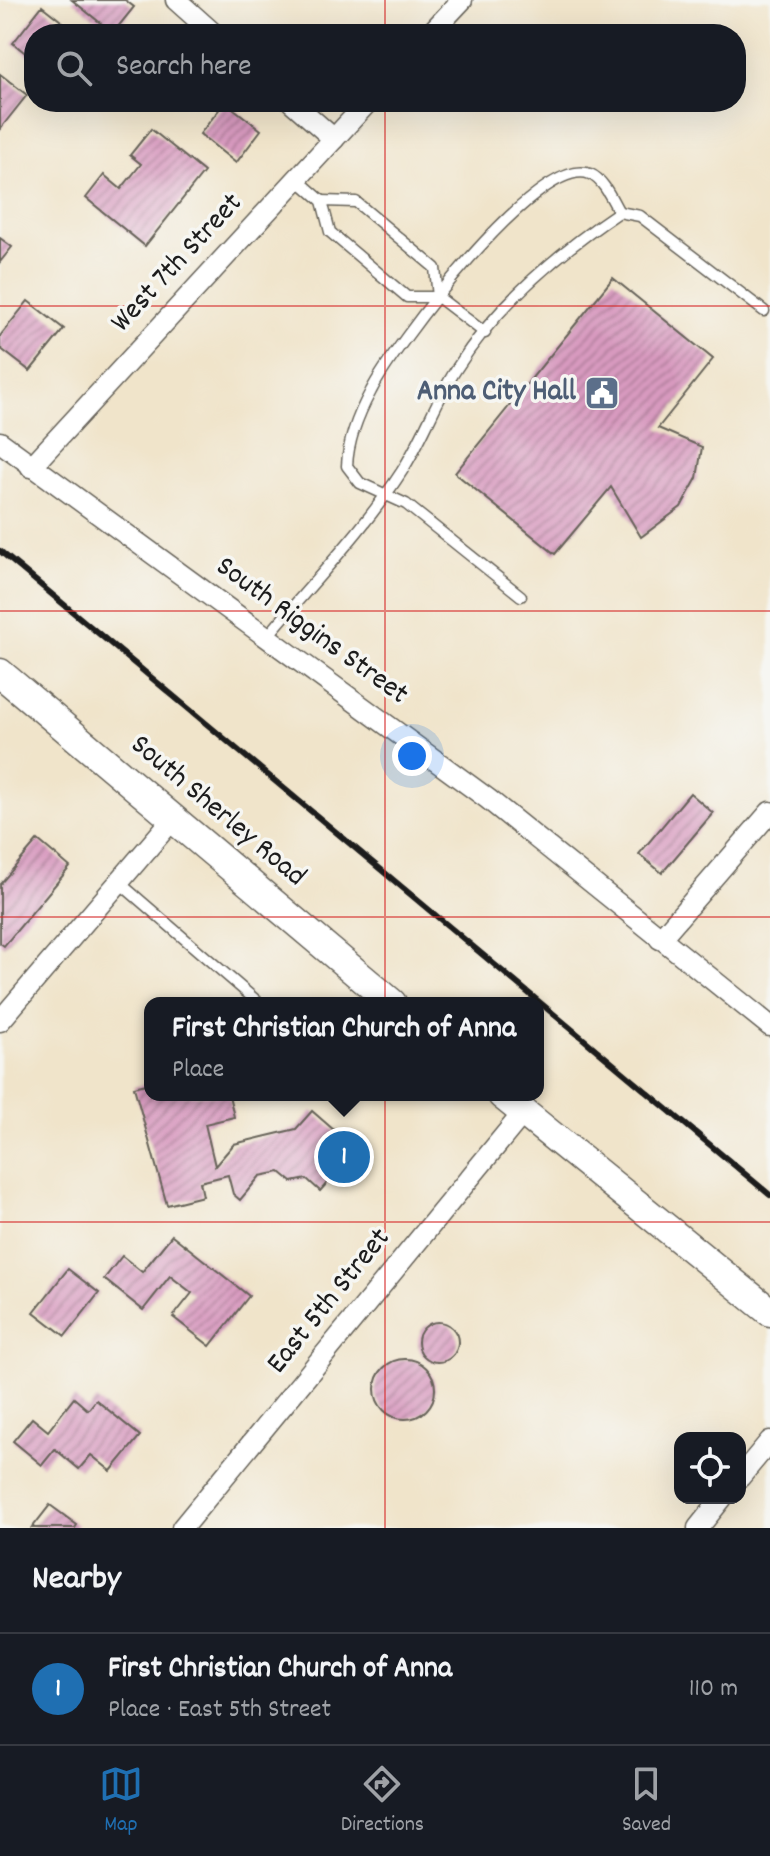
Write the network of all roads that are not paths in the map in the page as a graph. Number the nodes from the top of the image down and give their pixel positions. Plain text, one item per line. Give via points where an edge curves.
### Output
1 (176, 0) edge
2 (462, 0) edge
3 (203, 24) edge
4 (439, 24) edge
5 (303, 112) edge
6 (359, 112) edge
7 (334, 139) junction
8 (297, 179) junction
9 (322, 201) junction
10 (619, 212) junction
11 (438, 297) junction
12 (764, 311) dead end
13 (485, 333) junction
14 (0, 442) edge
15 (31, 467) junction
16 (385, 494) junction
17 (521, 596) dead end
18 (267, 637) junction
19 (0, 673) edge
20 (770, 812) edge
21 (172, 820) junction
22 (121, 884) junction
23 (660, 939) junction
24 (252, 997) edge
25 (385, 997) edge
26 (0, 1021) edge
27 (770, 1026) edge
28 (513, 1104) edge
29 (770, 1312) edge
30 (770, 1441) edge
31 (746, 1470) edge
32 (717, 1504) edge
33 (182, 1528) edge
34 (698, 1528) edge

1 - 3 street
2 - 4 street
5 - 7 street
6 - 7 street, West 7th Street
7 - 8 street, West 7th Street
8 - 9 lane
8 - 15 street, West 7th Street
9 - 11 lane via 330,232 407,297
9 - 11 lane via 356,202 435,268
10 - 11 lane via 605,187 590,174 571,173 551,181 509,216
10 - 12 lane via 640,216
10 - 13 lane via 515,296
11 - 13 lane
11 - 16 lane via 371,390 348,449 347,466 360,483
13 - 16 lane via 457,368
14 - 15 street, South Riggins Street
15 - 18 street, South Riggins Street
16 - 17 lane via 428,520
16 - 18 lane
18 - 23 street, South Riggins Street via 488,799
19 - 21 street, South Sherley Road
20 - 23 street
21 - 22 street
21 - 25 street, South Sherley Road
22 - 24 lane
22 - 26 street
23 - 27 street, South Riggins Street
28 - 29 street
28 - 33 street, East 5th Street
30 - 31 street
32 - 34 street

